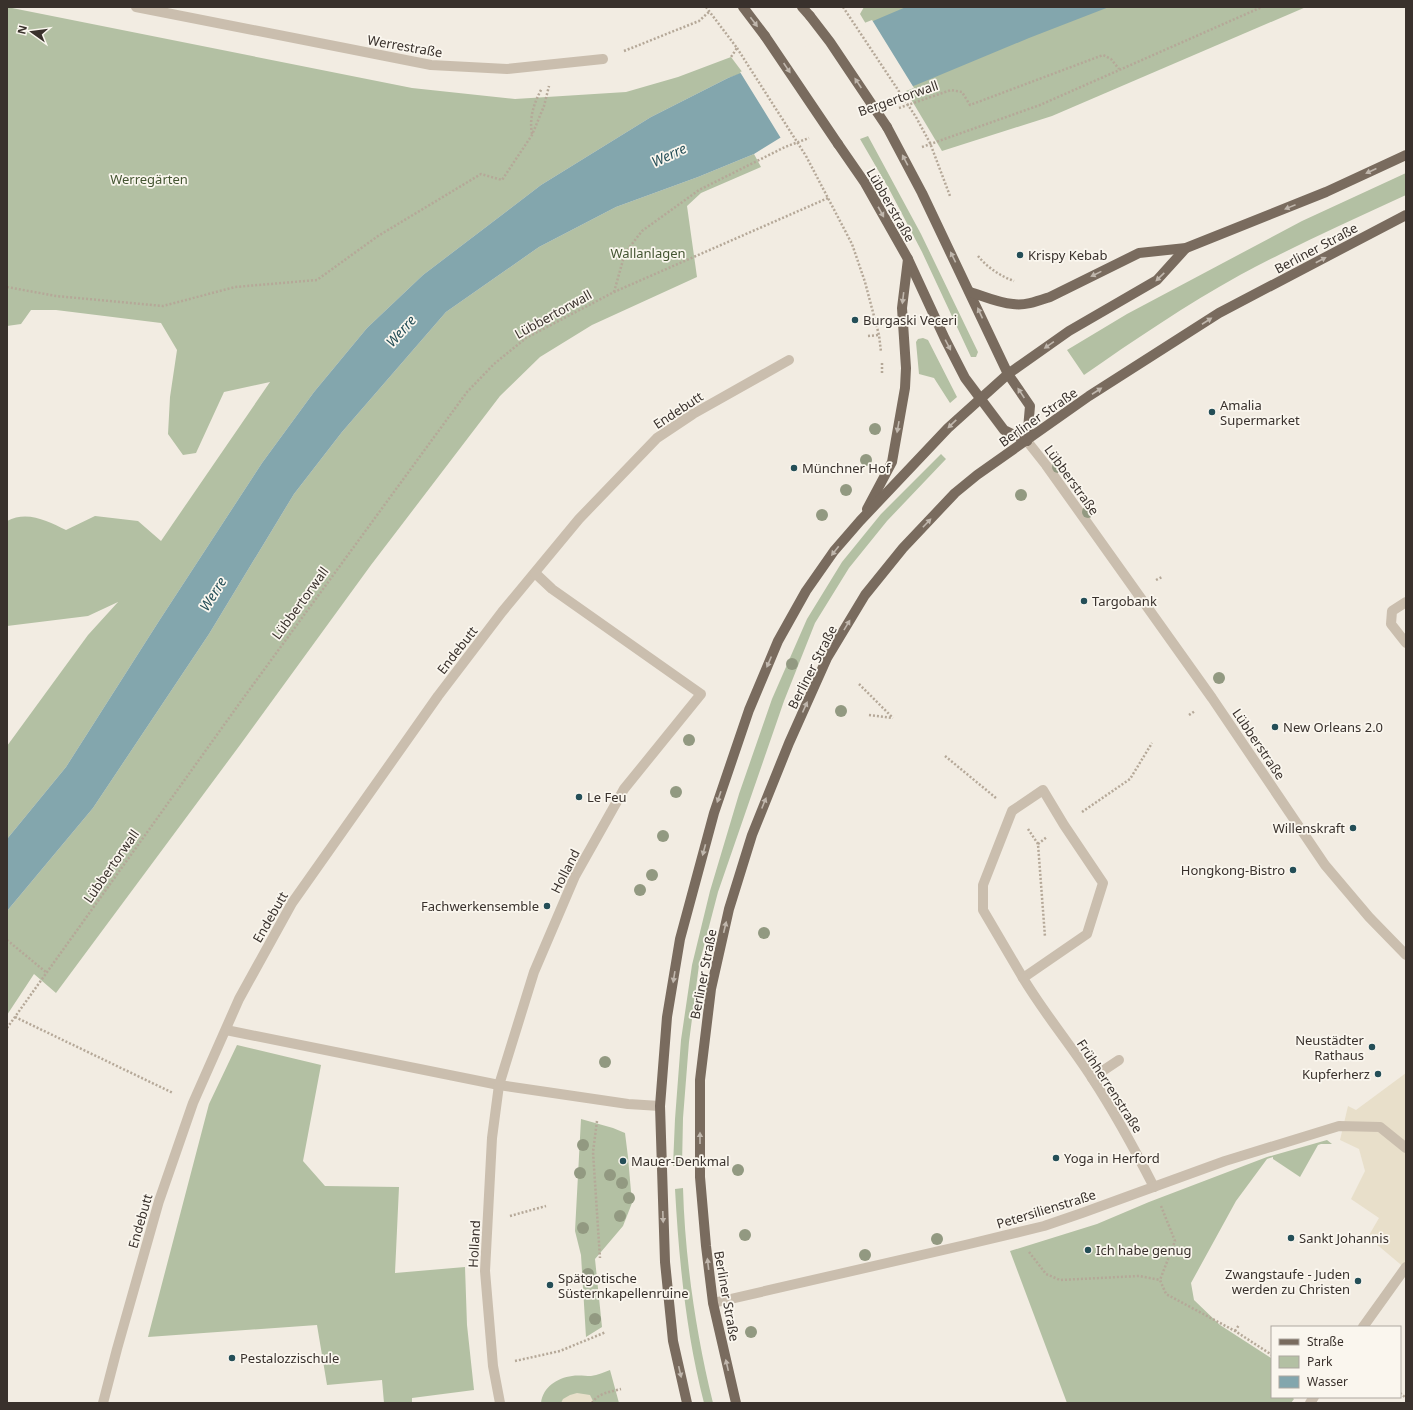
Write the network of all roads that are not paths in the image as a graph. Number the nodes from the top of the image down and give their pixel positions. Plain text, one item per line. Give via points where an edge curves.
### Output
1 (136, 7) edge
2 (743, 7) edge
3 (802, 7) edge
4 (811, 11) edge
5 (603, 59) road end
6 (1406, 155) edge
7 (1406, 215) edge
8 (1186, 248) junction
9 (908, 260) junction
10 (970, 292) junction
11 (789, 360) dead end
12 (1008, 374) junction
13 (980, 398) junction
14 (1027, 441) junction
15 (860, 521) junction
16 (535, 573) junction
17 (1406, 602) edge
18 (1406, 643) edge
19 (1406, 956) edge
20 (1023, 978) junction
21 (226, 1030) junction
22 (1119, 1060) dead end
23 (1092, 1078) junction
24 (499, 1085) junction
25 (660, 1106) junction
26 (1406, 1148) edge
27 (1154, 1187) junction
28 (1406, 1268) edge
29 (713, 1303) junction
30 (1364, 1326) edge
31 (104, 1403) edge
32 (500, 1403) edge
33 (687, 1403) edge
34 (736, 1403) edge

1 - 5 street, Werrestraße via 431,65 507,68
2 -> 9 main road, Lübberstraße, bridge via 865,183
3 - 4 main road
10 -> 4 main road, bridge via 887,127
6 -> 8 main road, Berliner Straße via 1326,192
14 -> 7 main road, Berliner Straße via 1089,396 1219,313
8 -> 10 main road, Berliner Straße via 1139,253 1050,297 1031,303 1013,305
8 -> 12 main road, Berliner Straße via 1157,280 1069,331
9 -> 13 main road, Lübberstraße via 965,378
9 -> 15 main road via 902,308 906,368 904,396 892,462
12 -> 10 main road
11 - 16 street, Endebutt via 693,414 657,438 579,518
12 - 13 main road, Berliner Straße
14 -> 12 main road via 1030,406
13 - 14 main road, Lübberstraße via 1004,430
13 -> 15 main road, Berliner Straße via 945,431
14 - 19 street, Lübberstraße via 1212,698 1325,865
29 -> 14 main road, Berliner Straße via 700,1178 700,1080 711,989 729,909 752,835 827,658 865,595 903,548 955,493
15 -> 25 main road, Berliner Straße via 834,551 806,591 778,641 749,710 716,805 680,939 667,1017
16 - 21 street, Endebutt via 438,696 292,903 239,999
16 - 24 street, Holland via 552,588 701,694 624,789 575,876 534,972
17 - 18 street via 1392,611 1391,624
20 - 20 street, Frühherrenstraße via 983,910 983,885 1012,811 1043,790 1103,883 1087,934
20 - 23 street, Frühherrenstraße via 1037,1002
21 - 24 street
21 - 31 street, Endebutt via 193,1103 159,1201 116,1349
22 - 23 street
23 - 27 street, Frühherrenstraße via 1131,1142
24 - 25 street via 628,1104
24 - 32 street, Holland via 492,1138 485,1271 493,1366
25 -> 33 main road, Berliner Straße via 665,1262 673,1341
26 - 27 street, Petersilienstraße via 1380,1128 1339,1126 1225,1161
27 - 29 street, Petersilienstraße via 1082,1214 1014,1233
28 - 30 street
34 -> 29 main road, Berliner Straße

